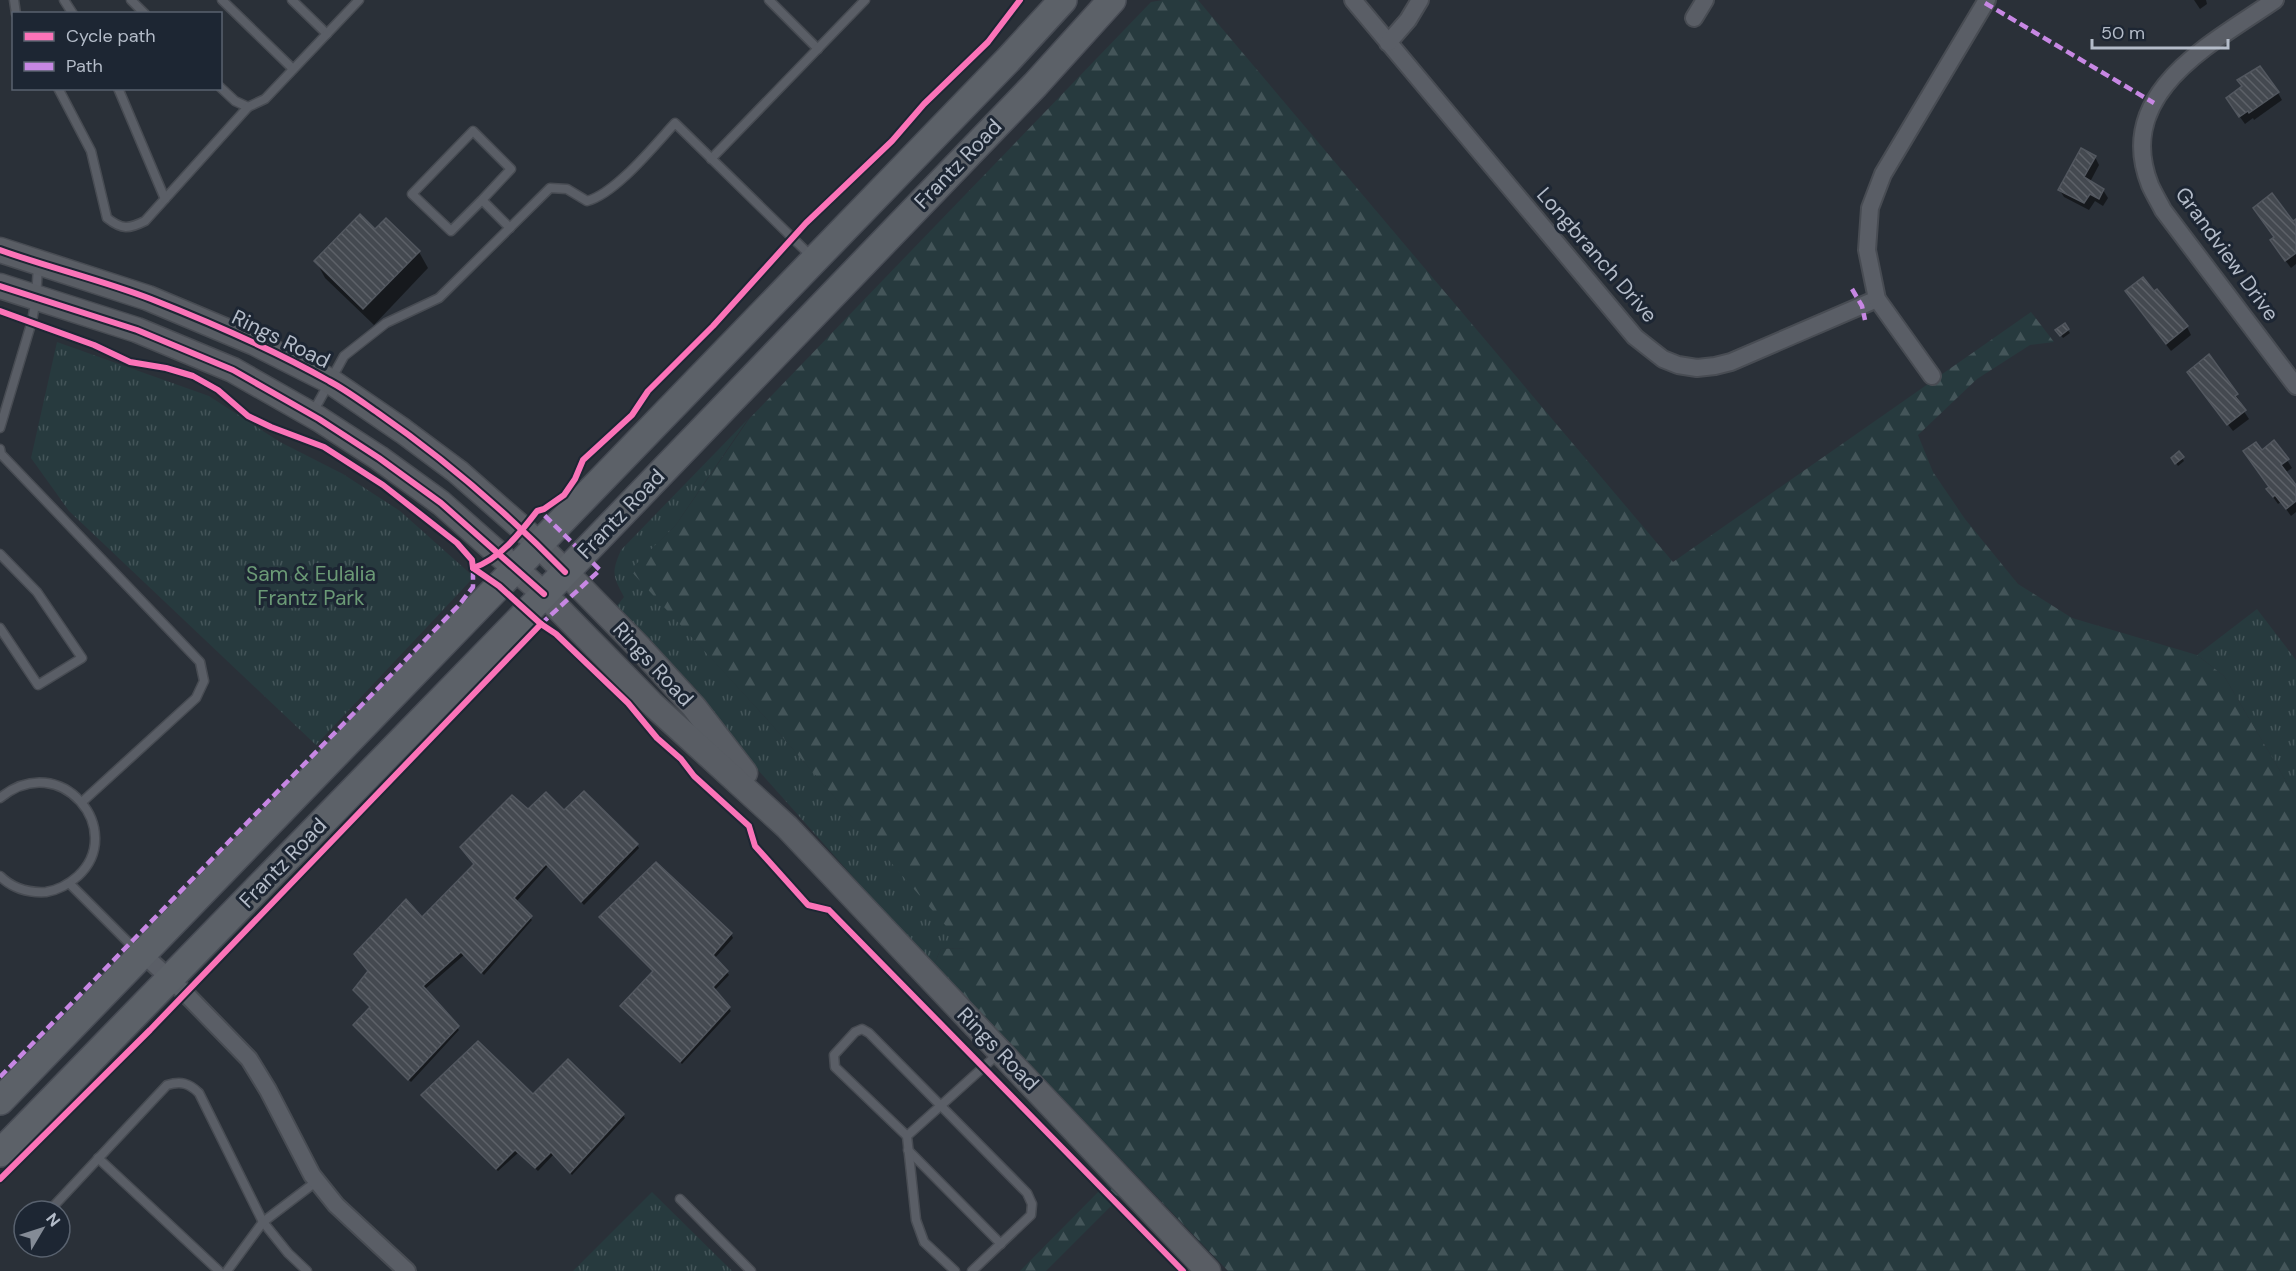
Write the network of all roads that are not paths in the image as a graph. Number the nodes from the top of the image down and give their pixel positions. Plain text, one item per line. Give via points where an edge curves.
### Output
1 (131, 0) edge
2 (222, 0) edge
3 (292, 0) edge
4 (359, 0) edge
5 (769, 0) edge
6 (865, 0) edge
7 (1063, 0) edge
8 (1112, 0) edge
9 (1353, 0) edge
10 (1420, 0) edge
11 (1705, 0) edge
12 (1987, 0) edge
13 (2275, 0) edge
14 (143, 12) edge
15 (1694, 18) dead end
16 (327, 34) junction
17 (1388, 43) junction
18 (818, 49) junction
19 (293, 69) junction
20 (222, 89) edge
21 (59, 90) edge
22 (119, 90) edge
23 (248, 106) junction
24 (711, 159) junction
25 (165, 199) junction
26 (482, 200) junction
27 (510, 228) junction
28 (0, 250) edge
29 (815, 260) junction
30 (38, 263) junction
31 (0, 286) edge
32 (36, 299) junction
33 (1877, 299) junction
34 (1932, 376) dead end
35 (330, 381) junction
36 (2296, 386) edge
37 (312, 415) junction
38 (0, 428) edge
39 (0, 449) edge
40 (539, 546) junction
41 (0, 554) edge
42 (516, 569) junction
43 (565, 572) junction
44 (544, 594) junction
45 (0, 628) edge
46 (0, 798) edge
47 (82, 802) junction
48 (787, 827) junction
49 (0, 876) edge
50 (70, 884) junction
51 (144, 954) junction
52 (171, 979) junction
53 (1000, 1052) junction
54 (0, 1101) edge
55 (941, 1107) junction
56 (907, 1136) junction
57 (908, 1149) junction
58 (0, 1153) edge
59 (98, 1158) junction
60 (317, 1181) junction
61 (60, 1199) edge
62 (680, 1199) dead end
63 (263, 1222) junction
64 (1001, 1244) junction
65 (219, 1271) edge
66 (227, 1271) edge
67 (306, 1271) edge
68 (407, 1271) edge
69 (751, 1271) edge
70 (955, 1271) edge
71 (972, 1271) edge
72 (1208, 1271) edge

1 - 14 lane
2 - 19 lane
3 - 16 lane
4 - 16 lane
5 - 18 lane
6 - 18 lane
7 - 29 main road, Frantz Road
8 - 43 main road, Frantz Road via 1035,85
9 - 17 street, Longbranch Drive
10 - 17 street
11 - 15 street
12 - 33 street via 1883,174 1870,208 1867,250
13 - 36 street, Grandview Drive via 2187,62 2160,89 2145,124 2143,153 2151,186 2163,210
16 - 19 lane
17 - 33 street, Longbranch Drive via 1635,337 1663,359 1697,368 1731,362
18 - 24 lane
19 - 23 lane via 265,99
20 - 23 lane
21 - 25 lane via 91,151 107,218 115,225 131,228 145,221
22 - 25 lane
23 - 25 lane
24 - 27 lane via 675,123 599,198 587,201 567,189 550,188
24 - 29 lane
26 - 26 lane via 511,169 473,131 412,194 451,231
26 - 27 lane
27 - 35 lane via 439,298 386,323 344,356
28 - 30 main road, Rings Road
29 - 40 main road, Frantz Road
30 - 32 lane
30 - 35 main road, Rings Road via 181,311
31 - 32 main road, Rings Road
32 - 37 main road, Rings Road via 137,330 233,370
32 - 38 lane
33 - 34 street
35 - 37 lane
35 - 40 main road, Rings Road via 458,472
37 - 42 main road, Rings Road via 441,503
39 - 47 lane via 200,662 204,681 196,698
40 - 42 main road, Frantz Road
40 - 43 main road, Rings Road
41 - 45 lane via 37,592 82,658 38,685
42 - 44 main road, Rings Road
42 - 51 main road, Frantz Road
43 - 44 main road, Frantz Road
43 - 48 main road, Rings Road via 694,707
44 - 48 main road, Rings Road via 651,703
44 - 52 main road, Frantz Road
46 - 47 lane via 33,782 60,786
47 - 50 lane via 95,836 92,854
48 - 53 main road, Rings Road
49 - 50 lane via 17,888 35,893
50 - 51 lane
51 - 52 street
51 - 54 main road, Frantz Road
52 - 58 main road, Frantz Road
52 - 60 street via 249,1059
53 - 55 lane
53 - 72 main road, Rings Road
55 - 56 lane
55 - 56 lane via 869,1033 862,1029 855,1032 834,1055 835,1067
55 - 64 lane via 1027,1193 1032,1204 1031,1215
56 - 57 lane
57 - 64 lane
57 - 70 lane via 915,1220 924,1242
59 - 61 lane
59 - 63 lane via 167,1085 190,1085 199,1093
59 - 65 lane
60 - 63 lane
60 - 68 street via 336,1205
62 - 69 lane
63 - 66 lane
63 - 67 lane
64 - 71 lane

